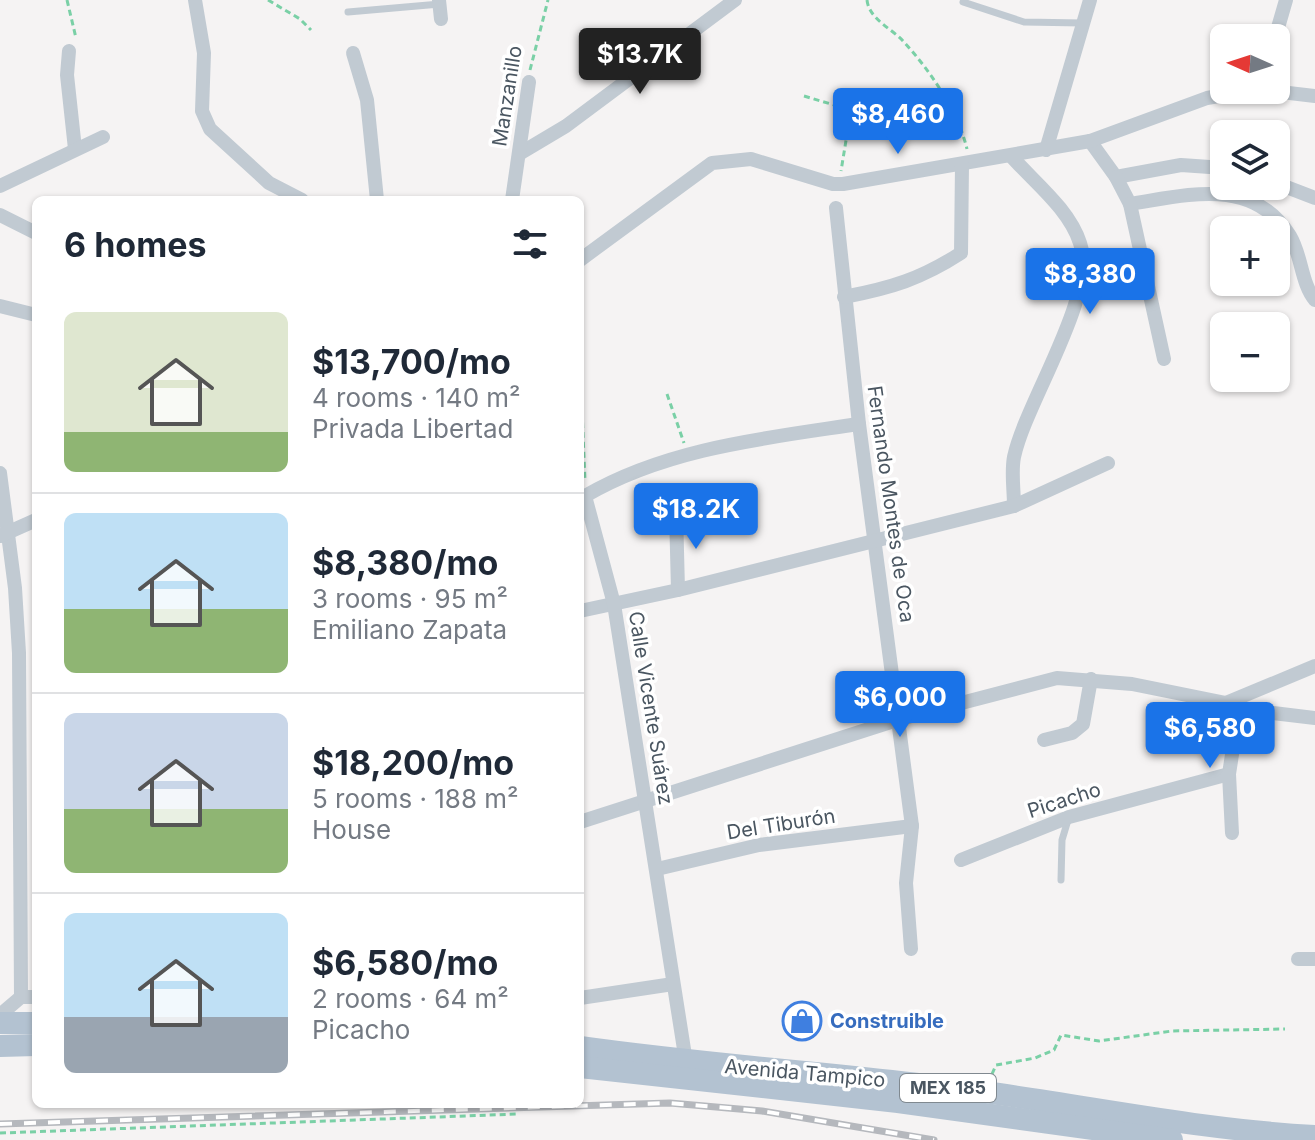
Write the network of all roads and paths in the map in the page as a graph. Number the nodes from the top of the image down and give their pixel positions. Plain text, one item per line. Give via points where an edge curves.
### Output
1 (195, 0) edge
2 (268, 0) edge
3 (548, 0) edge
4 (735, 0) edge
5 (867, 0) edge
6 (1090, 0) edge
7 (1286, 0) edge
8 (963, 2) edge
9 (440, 8) edge
10 (348, 12) dead end
11 (1082, 23) junction
12 (1279, 24) edge
13 (311, 30) dead end
14 (69, 51) dead end
15 (353, 53) dead end
16 (529, 82) joint
17 (1290, 93) edge
18 (804, 96) dead end
19 (1315, 96) edge
20 (1210, 97) edge
21 (103, 137) dead end
22 (1090, 141) junction
23 (75, 149) junction
24 (1046, 150) junction
25 (519, 154) junction
26 (1012, 157) junction
27 (966, 165) junction
28 (1210, 167) edge
29 (1116, 177) junction
30 (843, 184) junction
31 (0, 186) edge
32 (1290, 188) edge
33 (294, 196) edge
34 (377, 196) edge
35 (513, 196) edge
36 (1315, 198) edge
37 (1130, 204) junction
38 (836, 208) dead end
39 (0, 215) edge
40 (32, 231) edge
41 (584, 257) edge
42 (844, 297) junction
43 (1315, 300) edge
44 (0, 306) edge
45 (32, 314) edge
46 (1164, 359) dead end
47 (667, 394) dead end
48 (859, 424) junction
49 (688, 454) junction
50 (1108, 463) dead end
51 (584, 469) edge
52 (0, 473) edge
53 (585, 496) junction
54 (1014, 506) junction
55 (676, 512) dead end
56 (32, 522) edge
57 (4, 534) edge
58 (876, 542) junction
59 (678, 590) junction
60 (614, 604) junction
61 (584, 610) edge
62 (1315, 666) edge
63 (1091, 679) junction
64 (1232, 706) junction
65 (1315, 718) edge
66 (900, 719) junction
67 (1044, 740) dead end
68 (1229, 774) junction
69 (646, 803) junction
70 (1069, 817) junction
71 (584, 821) edge
72 (912, 826) junction
73 (1232, 833) dead end
74 (961, 860) dead end
75 (657, 869) junction
76 (1061, 880) dead end
77 (911, 949) dead end
78 (1298, 959) dead end
79 (1315, 959) edge
80 (673, 984) junction
81 (28, 997) edge
82 (584, 997) edge
83 (0, 1015) edge
84 (0, 1023) edge
85 (32, 1023) edge
86 (1285, 1029) dead end
87 (32, 1045) edge
88 (0, 1046) edge
89 (584, 1048) edge
90 (686, 1062) junction
91 (584, 1067) edge
92 (984, 1092) junction
93 (519, 1114) dead end
94 (0, 1133) edge
95 (1315, 1136) edge
96 (1172, 1140) edge

1 - 33 street via 204,53 202,111 210,129 269,183
2 - 13 path
3 - 16 path, Manzanillo
4 - 25 street via 566,126
5 - 27 path via 873,15 905,43 932,78 960,129
6 - 11 street
7 - 12 street
8 - 11 lane via 1024,22
9 - 10 lane
11 - 24 street
14 - 23 street via 67,87
15 - 34 street via 367,100
16 - 25 street, Manzanillo
17 - 19 street
18 - 30 path via 851,110 840,168
20 - 22 street
21 - 23 street
22 - 24 street
22 - 29 street
23 - 31 street
24 - 26 street
25 - 35 street, Manzanillo
26 - 27 street
26 - 54 street via 1069,219 1081,245 1082,268 1078,294 1014,458
27 - 30 street
27 - 42 street via 961,253 944,267 906,283
28 - 29 street via 1181,165
29 - 37 street
30 - 41 street via 751,159 712,163
32 - 36 street
37 - 43 street via 1225,192 1248,198 1289,235
37 - 46 street
38 - 42 street, Fernando Montes de Oca
39 - 40 street
42 - 48 street, Fernando Montes de Oca
44 - 45 street
47 - 49 path
48 - 49 street
48 - 58 street, Fernando Montes de Oca
49 - 53 street
50 - 54 street
51 - 53 path
52 - 57 street
53 - 60 street, Calle Vicente Suárez
54 - 58 street
55 - 59 street
56 - 57 street
57 - 81 street via 15,588 21,695
58 - 59 street
58 - 66 street, Fernando Montes de Oca
59 - 60 street
60 - 61 street
60 - 69 street, Calle Vicente Suárez
62 - 64 street
63 - 64 street
63 - 66 street via 1057,678
63 - 67 street via 1083,724 1072,733
64 - 65 street
64 - 68 street
66 - 69 street
66 - 72 street, Fernando Montes de Oca
68 - 70 street, Picacho
68 - 73 street
69 - 71 street
69 - 75 street, Calle Vicente Suárez
70 - 74 street, Picacho
70 - 76 lane via 1062,840
72 - 75 street, Del Tiburón via 759,845
72 - 77 street, Fernando Montes de Oca via 906,883
75 - 80 street, Calle Vicente Suárez
78 - 79 street
80 - 82 street
80 - 90 street, Calle Vicente Suárez
81 - 83 street
84 - 85 main road
86 - 92 path via 1172,1031 1099,1041 1061,1035 1054,1050 996,1065
87 - 88 main road
89 - 90 main road, Avenida Tampico / MEX 185
90 - 92 main road, Avenida Tampico / MEX 185
91 - 96 main road, Avenida Tampico / MEX 185 via 898,1102
92 - 95 main road, Avenida Tampico / MEX 185 via 1241,1132
93 - 94 path

